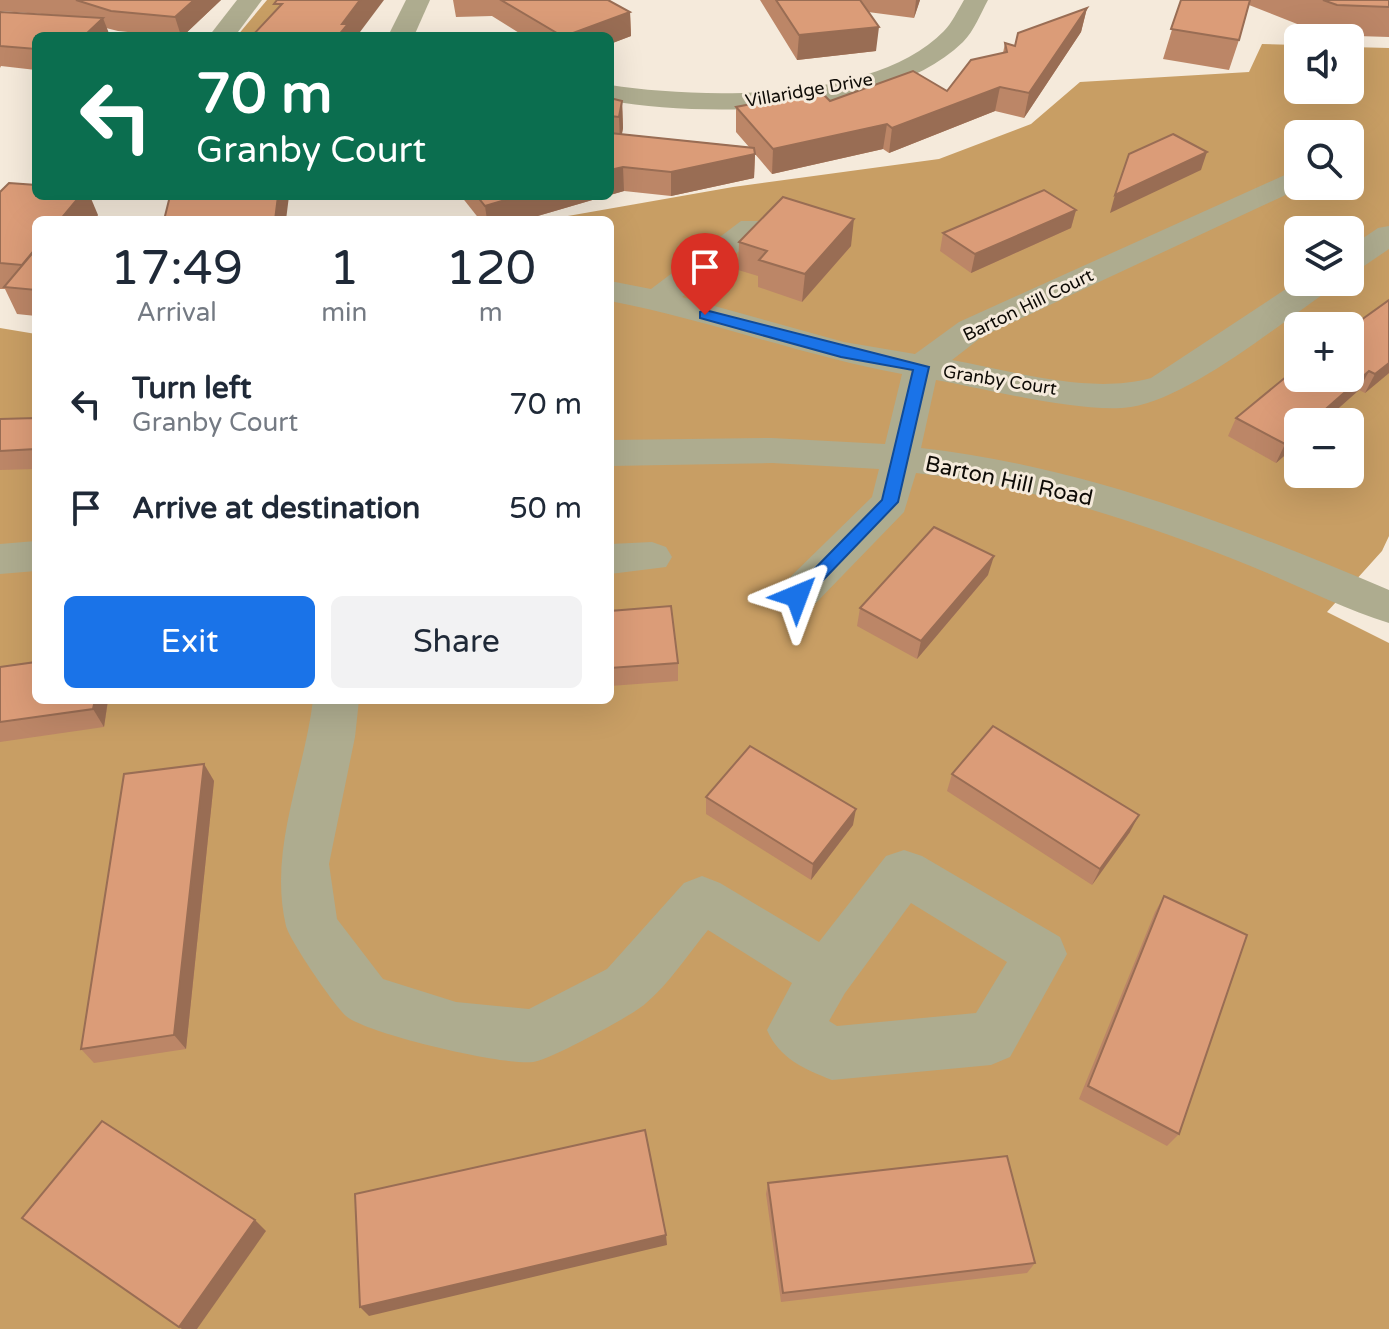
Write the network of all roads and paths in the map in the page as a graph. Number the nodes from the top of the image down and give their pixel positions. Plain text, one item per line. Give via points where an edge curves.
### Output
1 (250, 0) edge
2 (418, 0) edge
3 (976, 0) edge
4 (225, 32) edge
5 (403, 32) edge
6 (614, 94) edge
7 (1284, 184) edge
8 (752, 228) edge
9 (1389, 235) edge
10 (1364, 252) edge
11 (614, 292) edge
12 (1298, 296) edge
13 (657, 300) junction
14 (921, 367) junction
15 (614, 453) edge
16 (898, 460) junction
17 (32, 556) edge
18 (652, 557) dead end
19 (0, 559) edge
20 (614, 559) edge
21 (797, 596) dead end
22 (1389, 607) edge
23 (336, 704) edge
24 (826, 975) dead end

1 - 4 street
2 - 5 street
3 - 6 street, Villaridge Drive via 965,25 932,58 865,83 719,104 662,103
7 - 14 street, Barton Hill Court via 971,329
8 - 13 street
9 - 10 street
11 - 13 street, Granby Court
12 - 14 street, Granby Court via 1164,386 1129,396 1069,392
13 - 14 street, Granby Court via 811,345
14 - 16 street
15 - 16 street, Barton Hill Road via 788,450
16 - 21 street via 890,502
16 - 22 street, Barton Hill Road via 1039,482 1127,507 1227,540
17 - 19 street
18 - 20 street
23 - 24 street via 304,864 312,927 366,999 456,1028 533,1036 626,987 702,899

